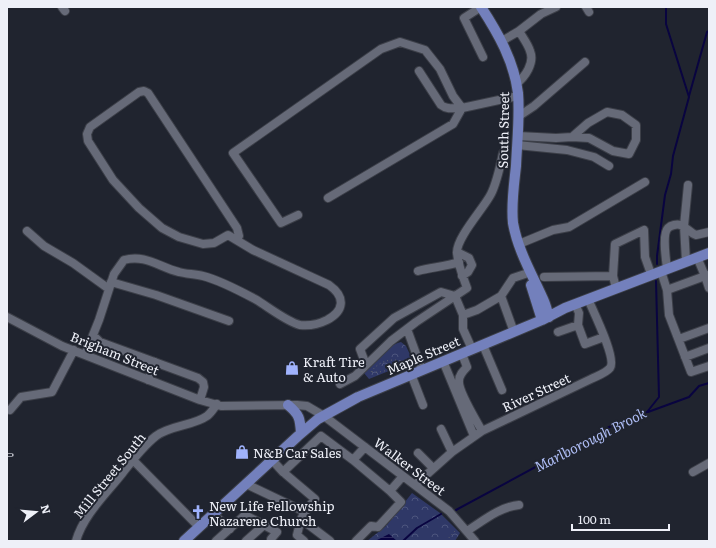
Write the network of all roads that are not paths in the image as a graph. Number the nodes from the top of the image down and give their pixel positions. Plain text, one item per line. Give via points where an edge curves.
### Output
1 (481, 7) edge
2 (556, 7) edge
3 (520, 31) junction
4 (502, 41) junction
5 (483, 56) dead end
6 (585, 62) dead end
7 (419, 72) dead end
8 (516, 84) junction
9 (518, 96) junction
10 (462, 108) junction
11 (519, 116) junction
12 (572, 137) junction
13 (518, 141) junction
14 (503, 153) dead end
15 (609, 166) dead end
16 (645, 182) dead end
17 (688, 185) dead end
18 (328, 198) dead end
19 (298, 215) dead end
20 (684, 226) junction
21 (27, 231) dead end
22 (709, 232) edge
23 (236, 239) junction
24 (518, 244) junction
25 (457, 252) junction
26 (709, 253) edge
27 (697, 257) junction
28 (524, 260) junction
29 (686, 261) junction
30 (459, 262) junction
31 (660, 271) junction
32 (418, 272) dead end
33 (528, 274) junction
34 (707, 275) edge
35 (462, 276) junction
36 (613, 276) junction
37 (544, 277) dead end
38 (110, 285) junction
39 (616, 288) junction
40 (709, 288) edge
41 (667, 290) junction
42 (455, 296) junction
43 (501, 296) junction
44 (588, 298) junction
45 (540, 302) junction
46 (575, 304) junction
47 (565, 308) junction
48 (462, 315) junction
49 (7, 317) edge
50 (545, 318) junction
51 (229, 321) dead end
52 (578, 325) junction
53 (709, 328) edge
54 (407, 329) junction
55 (518, 330) junction
56 (558, 332) dead end
57 (93, 335) junction
58 (604, 337) junction
59 (679, 339) junction
60 (483, 345) junction
61 (709, 348) edge
62 (472, 349) junction
63 (74, 350) junction
64 (462, 354) junction
65 (86, 355) junction
66 (685, 357) junction
67 (444, 361) junction
68 (155, 362) junction
69 (709, 366) edge
70 (366, 368) junction
71 (422, 370) junction
72 (412, 374) junction
73 (148, 380) junction
74 (340, 384) dead end
75 (502, 390) dead end
76 (200, 400) junction
77 (217, 404) junction
78 (288, 405) junction
79 (423, 405) dead end
80 (10, 410) dead end
81 (324, 416) junction
82 (441, 430) dead end
83 (482, 431) junction
84 (301, 434) junction
85 (474, 436) junction
86 (365, 447) junction
87 (452, 452) junction
88 (418, 453) dead end
89 (133, 460) junction
90 (272, 460) junction
91 (353, 460) junction
92 (709, 463) edge
93 (433, 468) junction
94 (283, 472) junction
95 (693, 472) dead end
96 (403, 476) junction
97 (246, 484) junction
98 (415, 485) junction
99 (390, 491) junction
100 (519, 505) dead end
101 (213, 514) junction
102 (303, 515) junction
103 (264, 525) junction
104 (199, 527) junction
105 (230, 529) junction
106 (467, 531) junction
107 (76, 541) edge
108 (184, 541) edge
109 (216, 541) edge
110 (246, 541) edge
111 (271, 541) edge
112 (304, 541) edge
113 (330, 541) edge
114 (356, 541) edge
115 (476, 541) edge

1 - 4 main road, South Street
1 - 5 street via 464,18
2 - 3 street via 541,14
3 - 4 street
3 - 8 street via 531,57 528,70
4 - 8 main road, South Street
6 - 11 street
7 - 10 street via 441,106
8 - 9 main road, South Street
9 - 10 street
9 - 11 main road, South Street
10 - 18 street via 453,124
10 - 19 street via 440,69 425,50 400,42 381,49 233,153 281,223
11 - 13 main road, South Street
12 - 12 street via 588,123 608,112 622,116 636,125 636,140 629,154 613,151 588,138
12 - 13 street
13 - 15 street via 594,157
13 - 24 main road, South Street via 512,210
14 - 25 street via 491,194 466,231
16 - 24 street via 569,227 553,230
17 - 20 street
20 - 22 street via 696,235
20 - 29 street
20 - 31 street via 667,228
21 - 38 street via 44,246
23 - 23 street via 228,235 214,243 203,244 179,237 162,228 113,180 88,141 90,127 139,92 148,93 229,216 238,231 239,236
23 - 38 street via 253,250 333,288 340,299 337,312 319,323 300,325 226,285 140,258 124,260
24 - 28 main road, South Street
25 - 30 street
25 - 35 street via 469,258 472,265
26 - 27 main road, Maple Street
27 - 29 main road, Maple Street
27 - 34 street
28 - 33 main road, South Street
28 - 45 main road, South Street
29 - 31 main road, Maple Street
30 - 32 street
30 - 35 street
31 - 36 street via 646,258 644,230 615,244
31 - 39 main road, Maple Street
31 - 41 street
33 - 43 street via 513,278
33 - 45 main road, South Street
34 - 40 street
34 - 41 street
35 - 42 street via 467,288
36 - 37 street
36 - 39 street
38 - 51 street via 156,295
38 - 57 street
39 - 44 main road, Maple Street
41 - 59 street via 669,315
42 - 48 street
42 - 54 street
42 - 70 street via 441,292 394,318 360,349
43 - 48 street via 477,310
43 - 55 street
44 - 46 main road, Maple Street
44 - 58 street, River Street
45 - 47 main road via 556,308
45 - 50 main road, South Street
45 - 55 main road via 532,318
46 - 47 main road, Maple Street
46 - 52 street via 579,313
47 - 50 main road, Maple Street
48 - 62 street via 463,330
49 - 63 street, Brigham Street
50 - 55 main road, Maple Street
52 - 56 street
52 - 58 street via 585,344
53 - 59 street
54 - 70 street
54 - 71 street
55 - 60 main road, Maple Street
57 - 65 street
57 - 68 street via 100,342
58 - 83 street, River Street via 612,362 608,370
59 - 66 street
60 - 62 main road, Maple Street
60 - 75 street
61 - 66 street
62 - 64 main road, Maple Street
63 - 65 street, Brigham Street
63 - 80 street via 52,392 21,397
64 - 67 main road, Maple Street
64 - 83 street via 467,367 459,378 459,384
65 - 73 street, Brigham Street
66 - 69 street via 691,372
67 - 71 main road, Maple Street
67 - 85 street
68 - 73 street
68 - 76 street via 204,382
70 - 74 street
71 - 72 main road, Maple Street
72 - 79 street
72 - 81 main road, Maple Street via 358,397
73 - 76 street, Brigham Street
76 - 77 street, Brigham Street
77 - 78 street
77 - 89 street, Mill Street South via 207,416 155,436
78 - 81 street via 307,406
78 - 84 main road via 300,418
81 - 84 main road, Maple Street
81 - 86 street, Walker Street
82 - 87 street
83 - 85 street, River Street
84 - 90 main road, Maple Street
85 - 87 street, River Street
86 - 91 street
86 - 96 street, Walker Street
87 - 93 street, River Street
88 - 93 street
89 - 104 street
89 - 107 street, Mill Street South via 84,522
90 - 94 street
90 - 97 main road, Maple Street
91 - 94 street via 321,436
91 - 99 street
92 - 95 street
93 - 98 street, River Street
94 - 102 street via 316,498
96 - 98 street, Walker Street
96 - 99 street
97 - 101 main road, Maple Street
97 - 102 street
98 - 106 street, Walker Street via 449,511
99 - 114 street via 401,502 378,527 371,526
100 - 106 street via 494,514
101 - 104 main road, Maple Street
101 - 105 street
102 - 112 street via 297,535
102 - 113 street
103 - 105 street via 245,515
103 - 110 street
103 - 111 street via 277,532
104 - 108 main road, Maple Street
105 - 109 street
106 - 115 street, Walker Street

